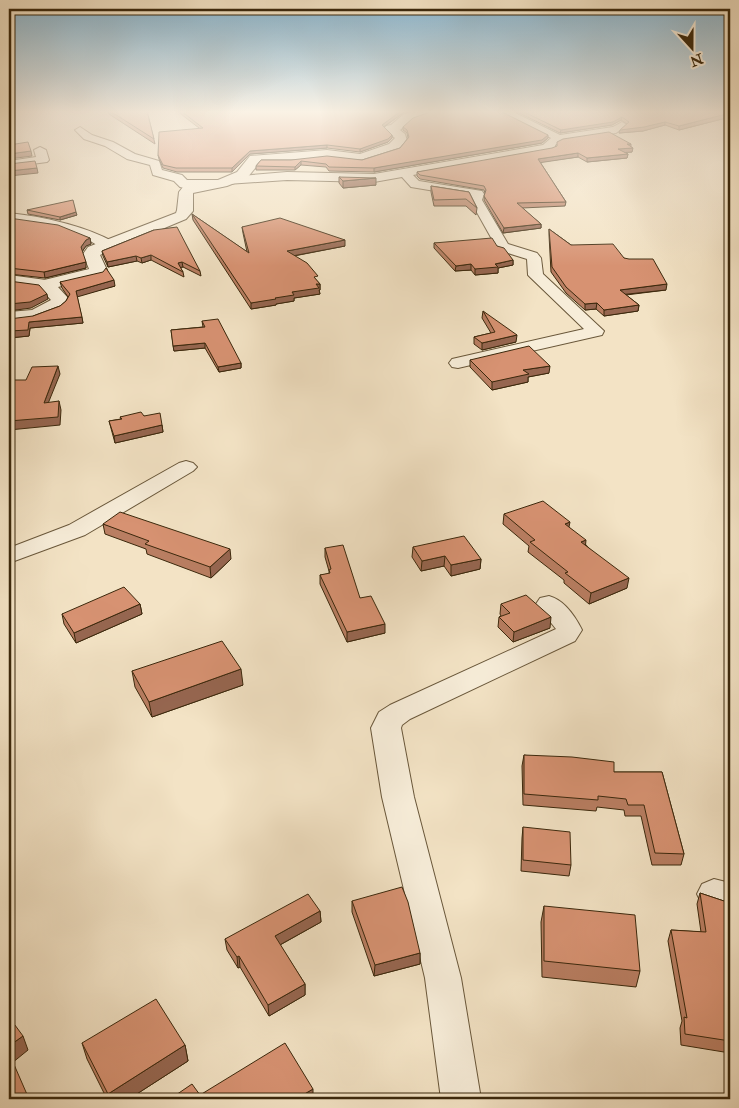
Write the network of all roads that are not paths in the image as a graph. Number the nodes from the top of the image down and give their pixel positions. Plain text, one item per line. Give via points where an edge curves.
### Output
1 (153, 163) edge
2 (252, 163) edge
3 (467, 163) edge
4 (406, 174) junction
5 (225, 182) junction
6 (9, 218) edge
7 (109, 245) junction
8 (9, 280) edge
9 (46, 286) junction
10 (9, 318) edge
11 (458, 362) dead end
12 (186, 468) dead end
13 (9, 556) edge
14 (549, 604) dead end
15 (462, 1099) edge

1 - 5 street via 156,172 178,178 184,184
2 - 5 street via 242,175
3 - 4 street
4 - 5 street via 374,178 287,176
4 - 11 street via 415,184 478,194 476,200 503,247 534,258 536,275 596,331
5 - 7 street via 188,190 185,211 181,216
6 - 7 street via 86,232
7 - 9 street via 91,254 97,272
8 - 9 street
9 - 10 street via 60,299 58,304 39,314
12 - 13 street via 77,530
14 - 15 street via 566,624 569,630 566,635 400,712 389,719 386,728 398,797 443,978

